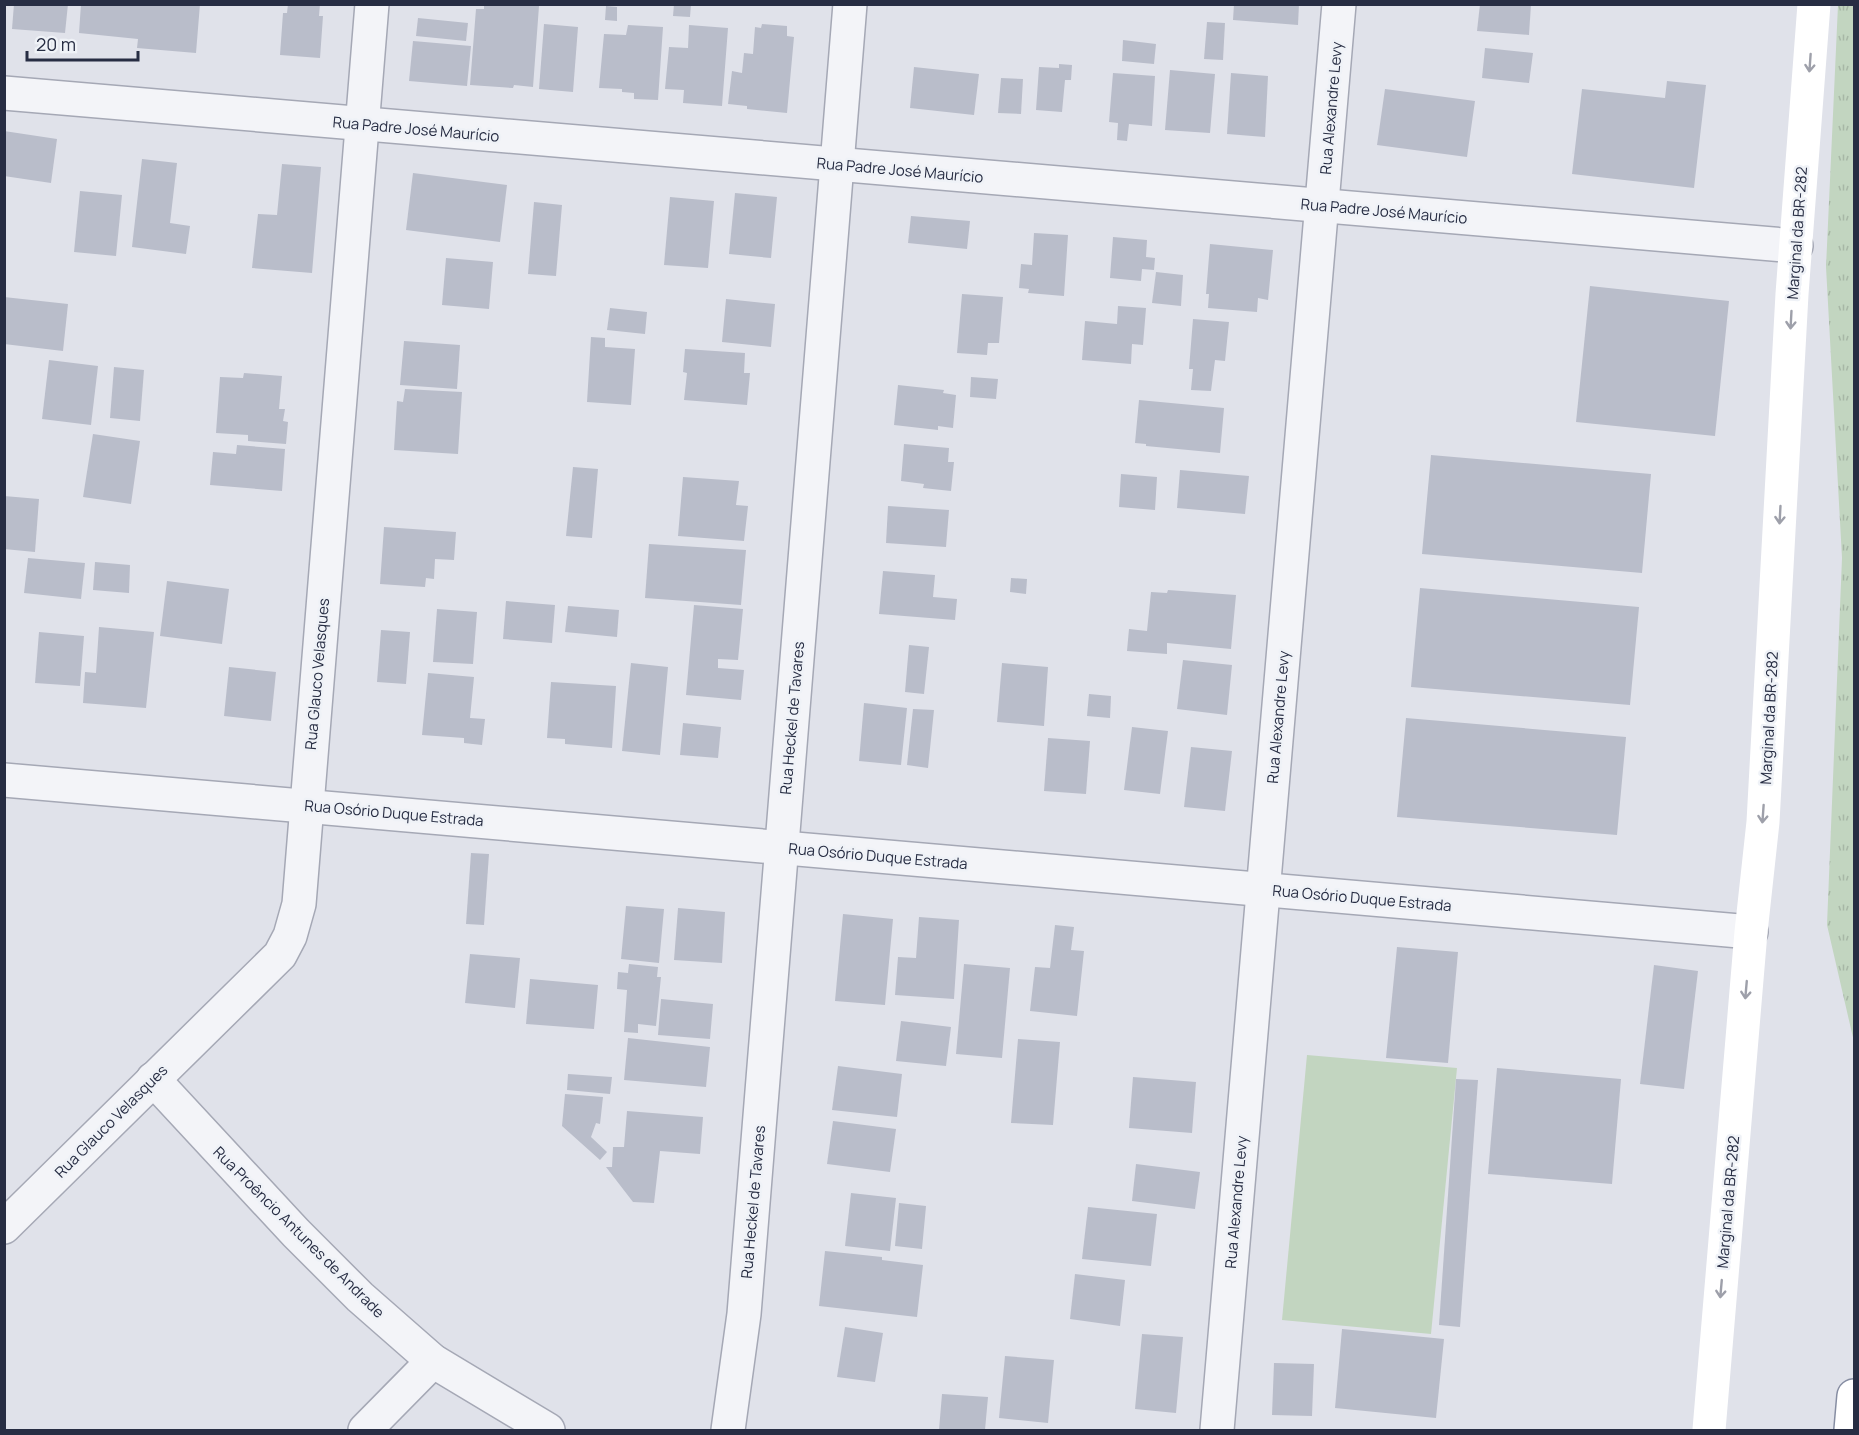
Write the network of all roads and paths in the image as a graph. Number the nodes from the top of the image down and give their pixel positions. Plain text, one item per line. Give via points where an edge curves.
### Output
1 (372, 4) edge
2 (850, 4) edge
3 (1339, 4) edge
4 (1814, 4) edge
5 (4, 93) edge
6 (362, 124) junction
7 (837, 164) junction
8 (1322, 206) junction
9 (1796, 246) junction
10 (4, 780) edge
11 (307, 806) junction
12 (781, 847) junction
13 (1263, 889) junction
14 (1751, 932) junction
15 (153, 1079) junction
16 (4, 1227) edge
17 (433, 1361) junction
18 (1854, 1396) edge
19 (365, 1431) edge
20 (548, 1431) edge
21 (729, 1431) edge
22 (1217, 1431) edge
23 (1709, 1431) edge
24 (1851, 1431) edge

1 - 6 street, Rua Glauco Velasques
2 - 7 street, Rua Heckel de Tavares
3 - 8 street, Rua Alexandre Levy
4 -> 9 main road, Marginal da BR-282
5 - 6 street, Rua Padre José Maurício
6 - 7 street, Rua Padre José Maurício
6 - 11 street, Rua Glauco Velasques
7 - 8 street, Rua Padre José Maurício
7 - 12 street, Rua Heckel de Tavares
8 - 9 street, Rua Padre José Maurício
8 - 13 street, Rua Alexandre Levy
9 -> 14 main road, Marginal da BR-282 via 1763,822
10 - 11 street, Rua Osório Duque Estrada
11 - 12 street, Rua Osório Duque Estrada
11 - 15 street, Rua Glauco Velasques via 299,904 280,955
12 - 13 street, Rua Osório Duque Estrada
12 - 21 street, Rua Heckel de Tavares via 744,1314
13 - 14 street, Rua Osório Duque Estrada
13 - 22 street, Rua Alexandre Levy
14 -> 23 main road, Marginal da BR-282
15 - 16 street, Rua Glauco Velasques
15 - 17 street, Rua Proêncio Antunes de Andrade via 312,1249
17 - 19 street
17 - 20 street, Rua Proêncio Antunes de Andrade
18 - 24 main road

